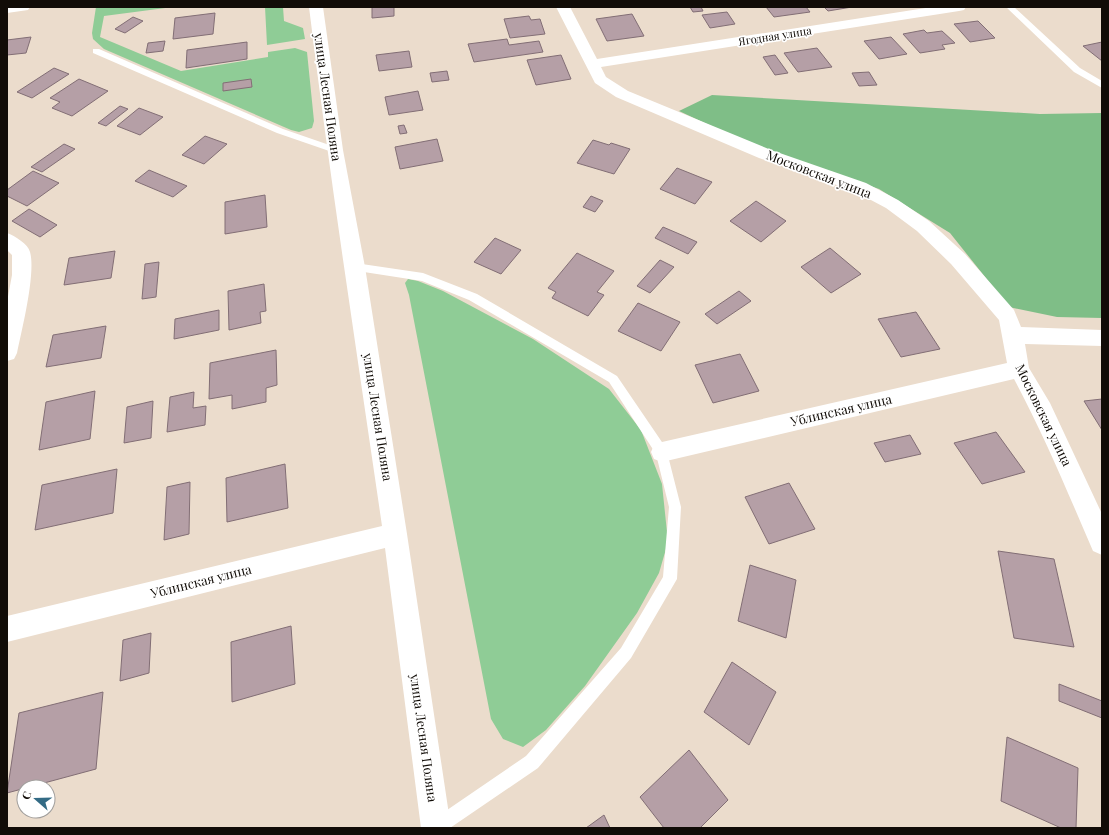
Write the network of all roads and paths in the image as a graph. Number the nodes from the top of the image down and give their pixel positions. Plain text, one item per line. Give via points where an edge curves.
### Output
1 (23, 7) edge
2 (316, 7) edge
3 (563, 7) edge
4 (959, 7) edge
5 (1010, 7) edge
6 (7, 9) edge
7 (96, 50) dead end
8 (592, 64) junction
9 (1102, 85) edge
10 (335, 150) junction
11 (7, 240) edge
12 (355, 267) junction
13 (1013, 335) junction
14 (1102, 338) edge
15 (7, 353) edge
16 (1019, 369) junction
17 (662, 452) junction
18 (395, 534) junction
19 (1102, 543) edge
20 (7, 629) edge
21 (436, 828) edge

1 - 6 street
2 - 10 street, улица Лесная Поляна
3 - 8 street, Московская улица
4 - 8 street, Ягодная улица
5 - 9 lane via 1077,70
7 - 10 lane via 280,131
8 - 13 street, Московская улица via 600,80 622,94 765,154 860,187 892,204 923,226 958,259 1007,316
10 - 12 street, улица Лесная Поляна
11 - 15 street via 21,252 22,275
12 - 17 lane via 423,277 466,294 612,379
12 - 18 street, улица Лесная Поляна
13 - 14 street
13 - 16 street, Московская улица
16 - 17 street, Ублинская улица
16 - 19 street, Московская улица via 1042,410
17 - 21 lane via 675,507 670,579 626,653 532,762
18 - 20 street, Ублинская улица
18 - 21 street, улица Лесная Поляна

